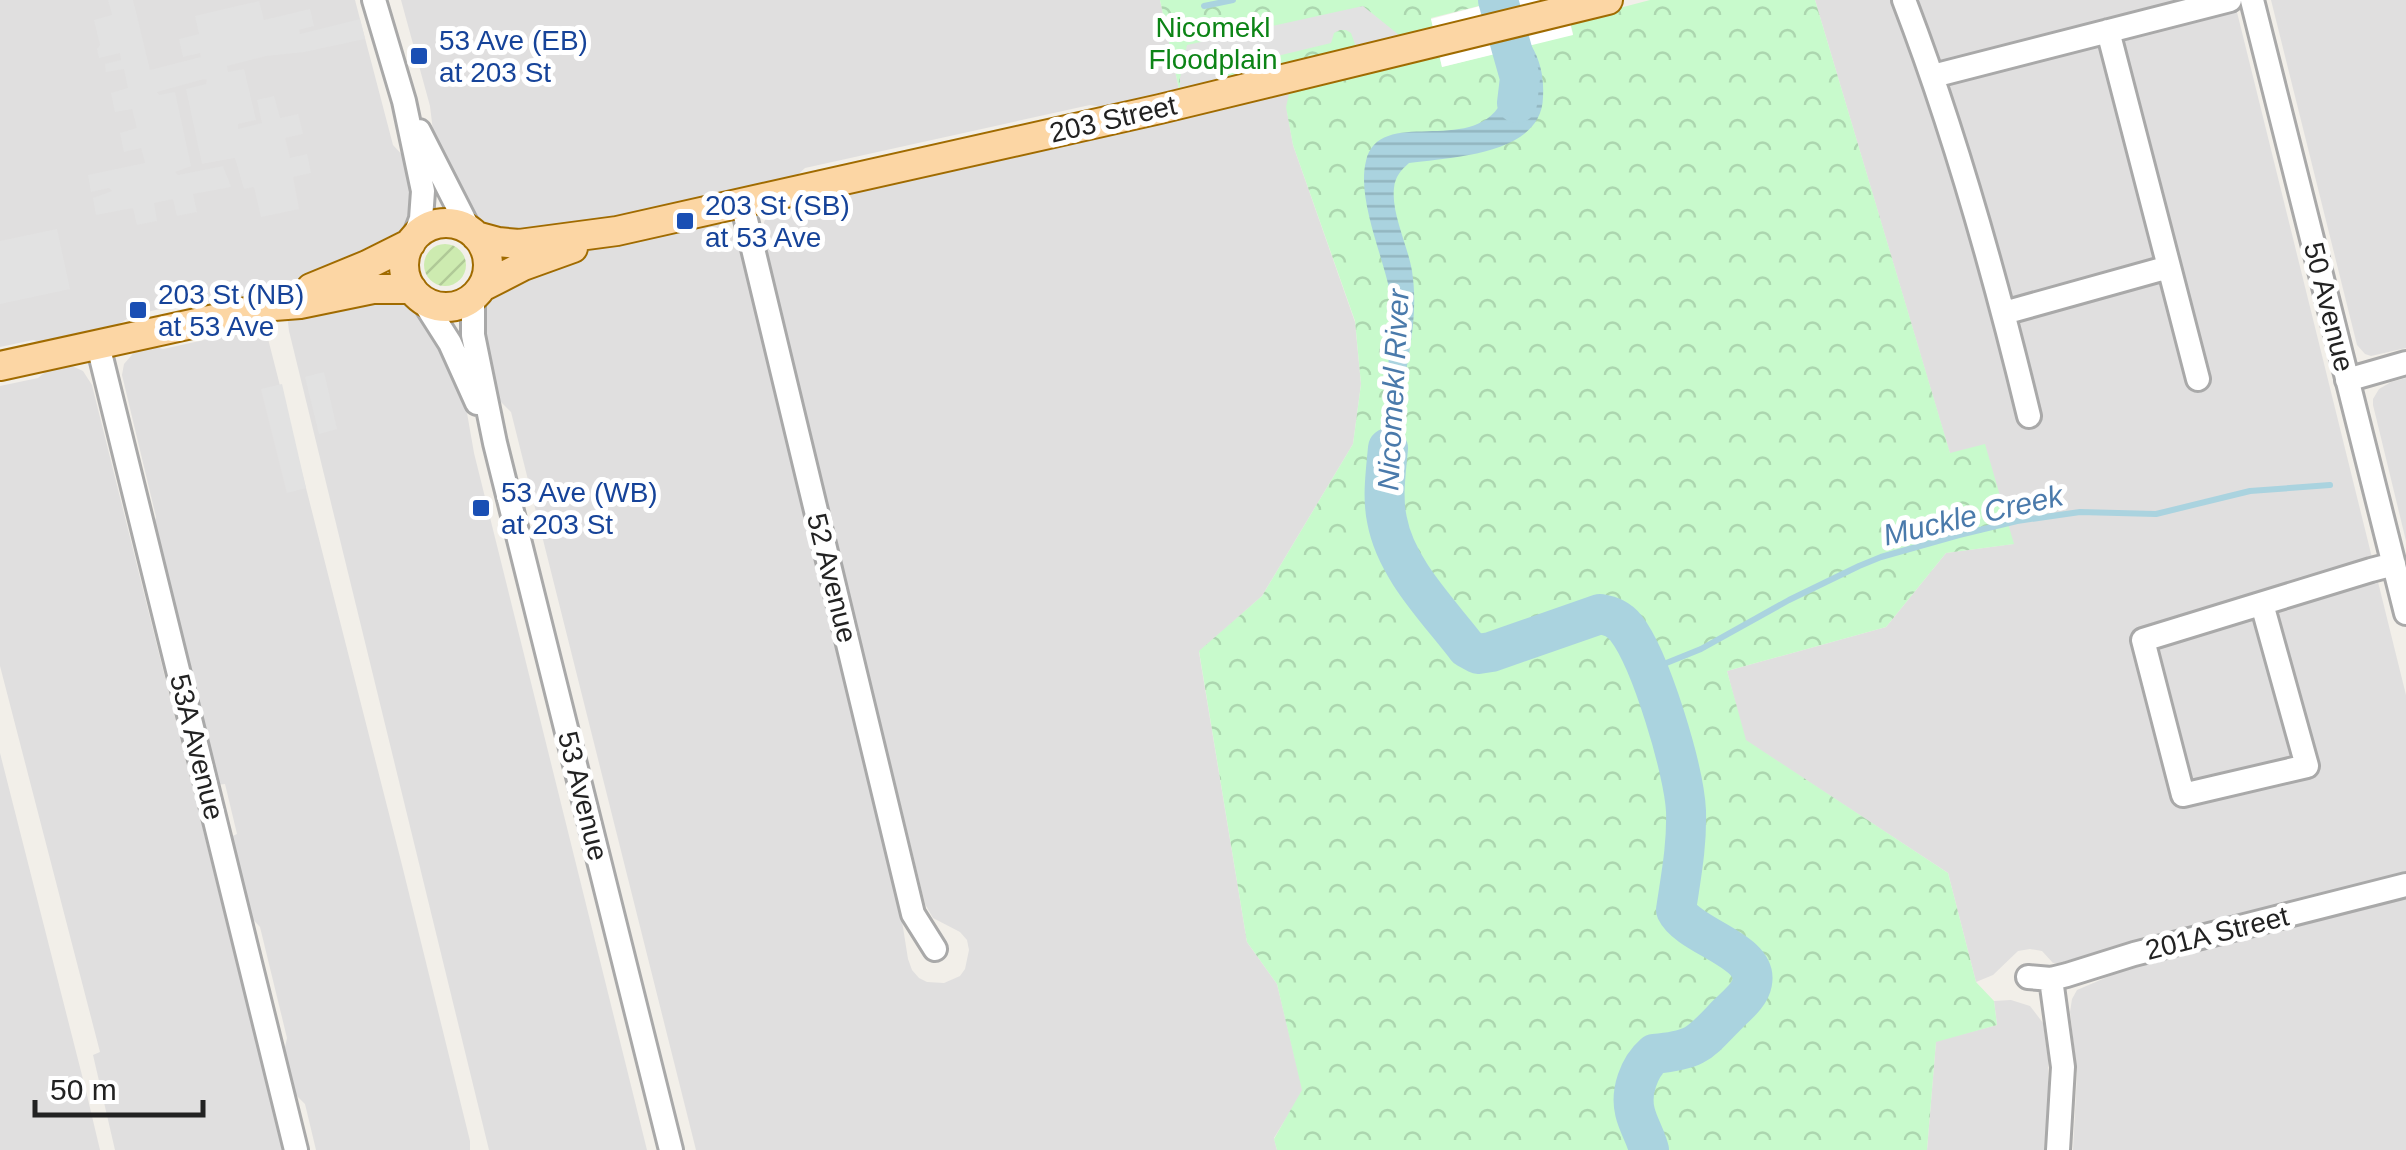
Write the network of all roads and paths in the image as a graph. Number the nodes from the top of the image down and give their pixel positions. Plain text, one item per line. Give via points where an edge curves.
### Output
1 (374, 0) edge
2 (1608, 0) edge
3 (1904, 0) edge
4 (2230, 0) edge
5 (2252, 0) edge
6 (2108, 32) junction
7 (1933, 76) junction
8 (404, 101) junction
9 (742, 202) junction
10 (616, 230) junction
11 (473, 232) junction
12 (413, 240) junction
13 (2169, 267) junction
14 (477, 292) junction
15 (417, 294) junction
16 (274, 306) junction
17 (2004, 314) junction
18 (98, 345) junction
19 (2406, 363) edge
20 (0, 366) edge
21 (2198, 378) dead end
22 (2347, 380) junction
23 (2029, 416) dead end
24 (495, 443) junction
25 (2394, 564) junction
26 (2262, 604) junction
27 (2406, 613) edge
28 (2406, 885) edge
29 (935, 949) dead end
30 (296, 1150) edge
31 (671, 1150) edge
32 (2058, 1150) edge

1 - 8 street
2 - 9 main road, 203 Street
3 - 7 street
4 - 6 street
5 - 22 street, 50 Avenue
6 - 7 street
6 - 13 street
7 - 17 street
8 - 11 street
8 - 12 street via 423,191
9 - 10 main road, 203 Street
9 - 29 street, 52 Avenue via 913,914
10 - 11 main road, 203 Street via 518,244
10 - 14 main road, 203 Street
11 - 12 main road via 438,224
11 - 14 main road via 488,260
12 - 15 main road via 404,263
12 - 16 main road
13 - 17 street
13 - 21 street
14 - 15 main road via 448,307
14 - 24 street, 53 Avenue via 473,336
15 - 16 main road via 374,289
15 - 24 street, 53 Avenue via 450,343
16 - 18 main road
17 - 23 street
18 - 20 main road
18 - 30 street, 53A Avenue
19 - 22 street
22 - 25 street, 50 Avenue
24 - 31 street, 53 Avenue
25 - 26 street
25 - 27 street, 50 Avenue
26 - 26 street via 2143,640 2183,795 2307,766
28 - 32 street, 201A Street via 2040,978 2063,1067

